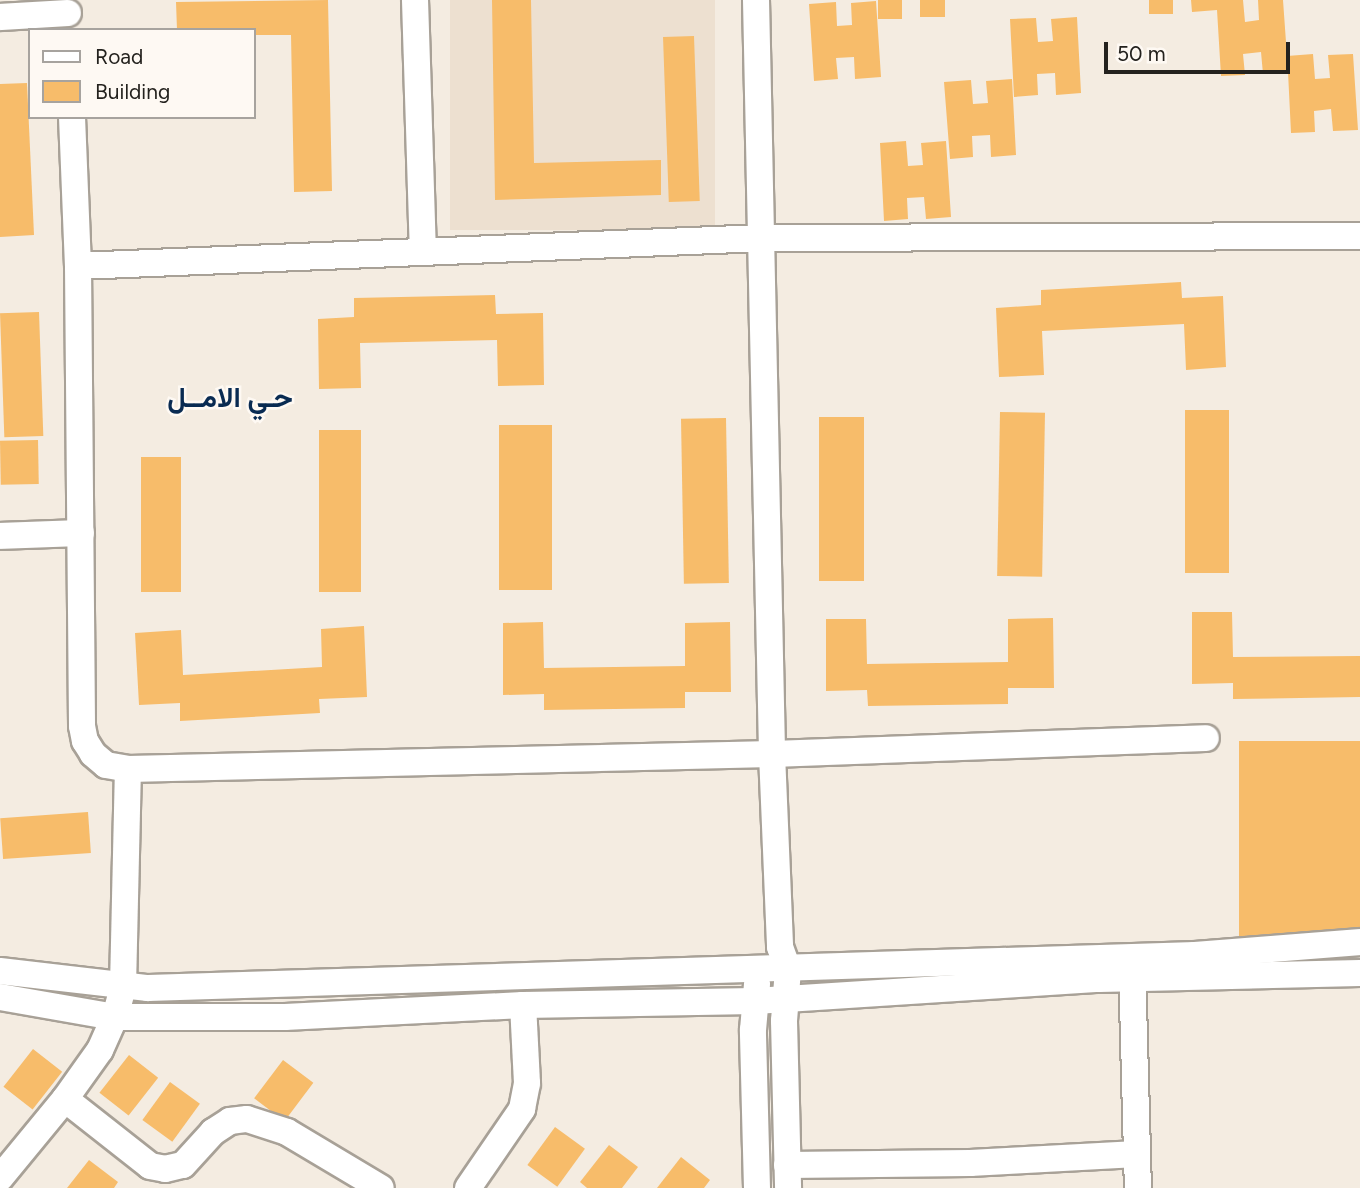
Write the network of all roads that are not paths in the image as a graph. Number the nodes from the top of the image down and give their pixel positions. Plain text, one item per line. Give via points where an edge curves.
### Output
1 (415, 0) edge
2 (756, 0) edge
3 (69, 14) edge
4 (0, 17) edge
5 (72, 119) edge
6 (1360, 236) edge
7 (763, 238) junction
8 (424, 251) junction
9 (78, 266) junction
10 (81, 533) junction
11 (0, 536) edge
12 (1206, 738) dead end
13 (772, 754) junction
14 (128, 769) junction
15 (1360, 942) edge
16 (784, 958) junction
17 (1132, 968) junction
18 (760, 970) junction
19 (0, 971) edge
20 (1360, 973) edge
21 (123, 987) junction
22 (0, 998) edge
23 (786, 998) junction
24 (755, 1001) junction
25 (523, 1005) junction
26 (115, 1017) junction
27 (65, 1099) junction
28 (1138, 1154) junction
29 (970, 1176) edge
30 (788, 1177) edge
31 (0, 1178) edge
32 (381, 1188) edge
33 (468, 1188) edge
34 (757, 1188) edge
35 (1138, 1188) edge

1 - 8 street
2 - 7 street
3 - 4 street
5 - 9 street
6 - 7 street
7 - 8 street
7 - 13 street
8 - 9 street
9 - 10 street
10 - 11 street
10 - 14 street via 83,734 93,754 106,765
12 - 13 street
13 - 14 street
13 - 16 street
14 - 21 street
15 - 17 street
16 - 17 street
16 - 18 street
16 - 23 street
17 - 20 street
17 - 23 street
17 - 28 street
18 - 21 street
18 - 24 street
19 - 21 street
21 - 26 street
22 - 26 street
23 - 24 street
23 - 30 street
24 - 25 street
24 - 34 street
25 - 26 street via 285,1017
25 - 33 street via 527,1083 522,1109
26 - 27 street via 100,1050
27 - 31 street
27 - 32 street via 150,1166 183,1165 213,1132 230,1121 247,1119 287,1132
28 - 29 street
28 - 35 street
29 - 30 street

